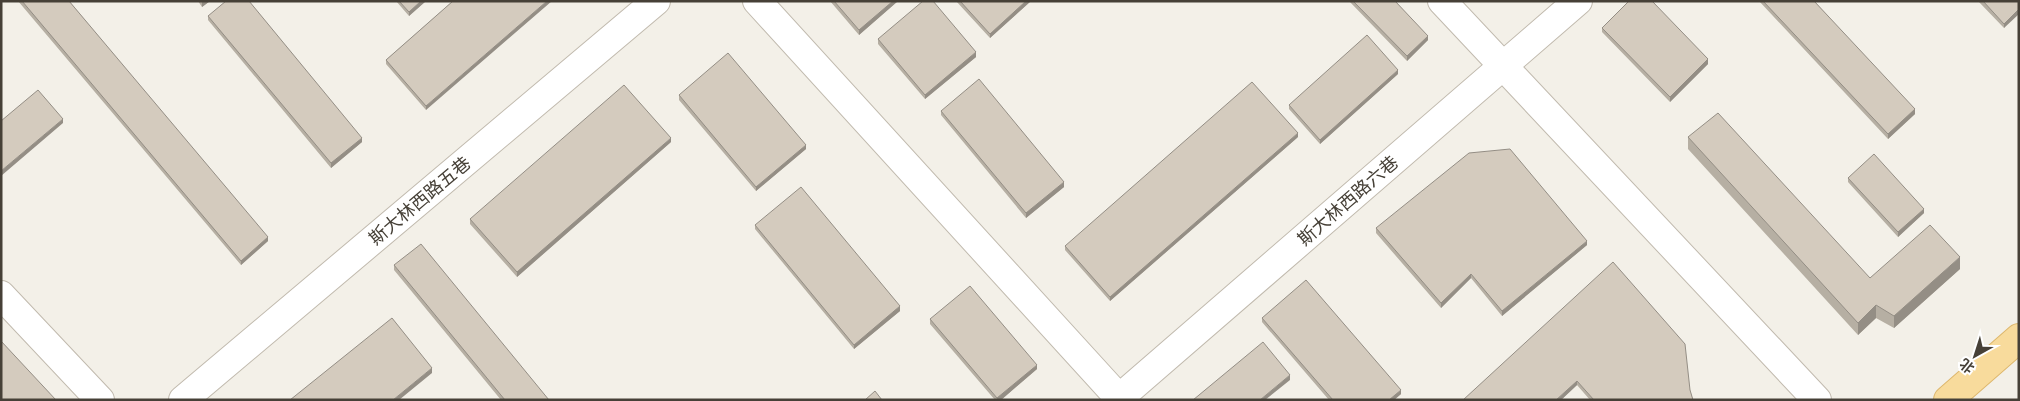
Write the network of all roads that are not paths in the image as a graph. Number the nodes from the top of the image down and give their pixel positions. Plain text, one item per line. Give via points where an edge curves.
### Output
1 (656, 1) edge
2 (757, 1) edge
3 (1442, 1) edge
4 (1578, 1) edge
5 (1503, 66) junction
6 (1, 295) edge
7 (2019, 338) edge
8 (1118, 399) edge
9 (100, 400) edge
10 (183, 400) edge
11 (1817, 400) edge
12 (1948, 400) edge

1 - 10 street, 斯大林西路五巷
2 - 8 street
3 - 5 street
4 - 5 street, 斯大林西路六巷
5 - 8 street, 斯大林西路六巷
5 - 11 street
6 - 9 street
7 - 12 main road

